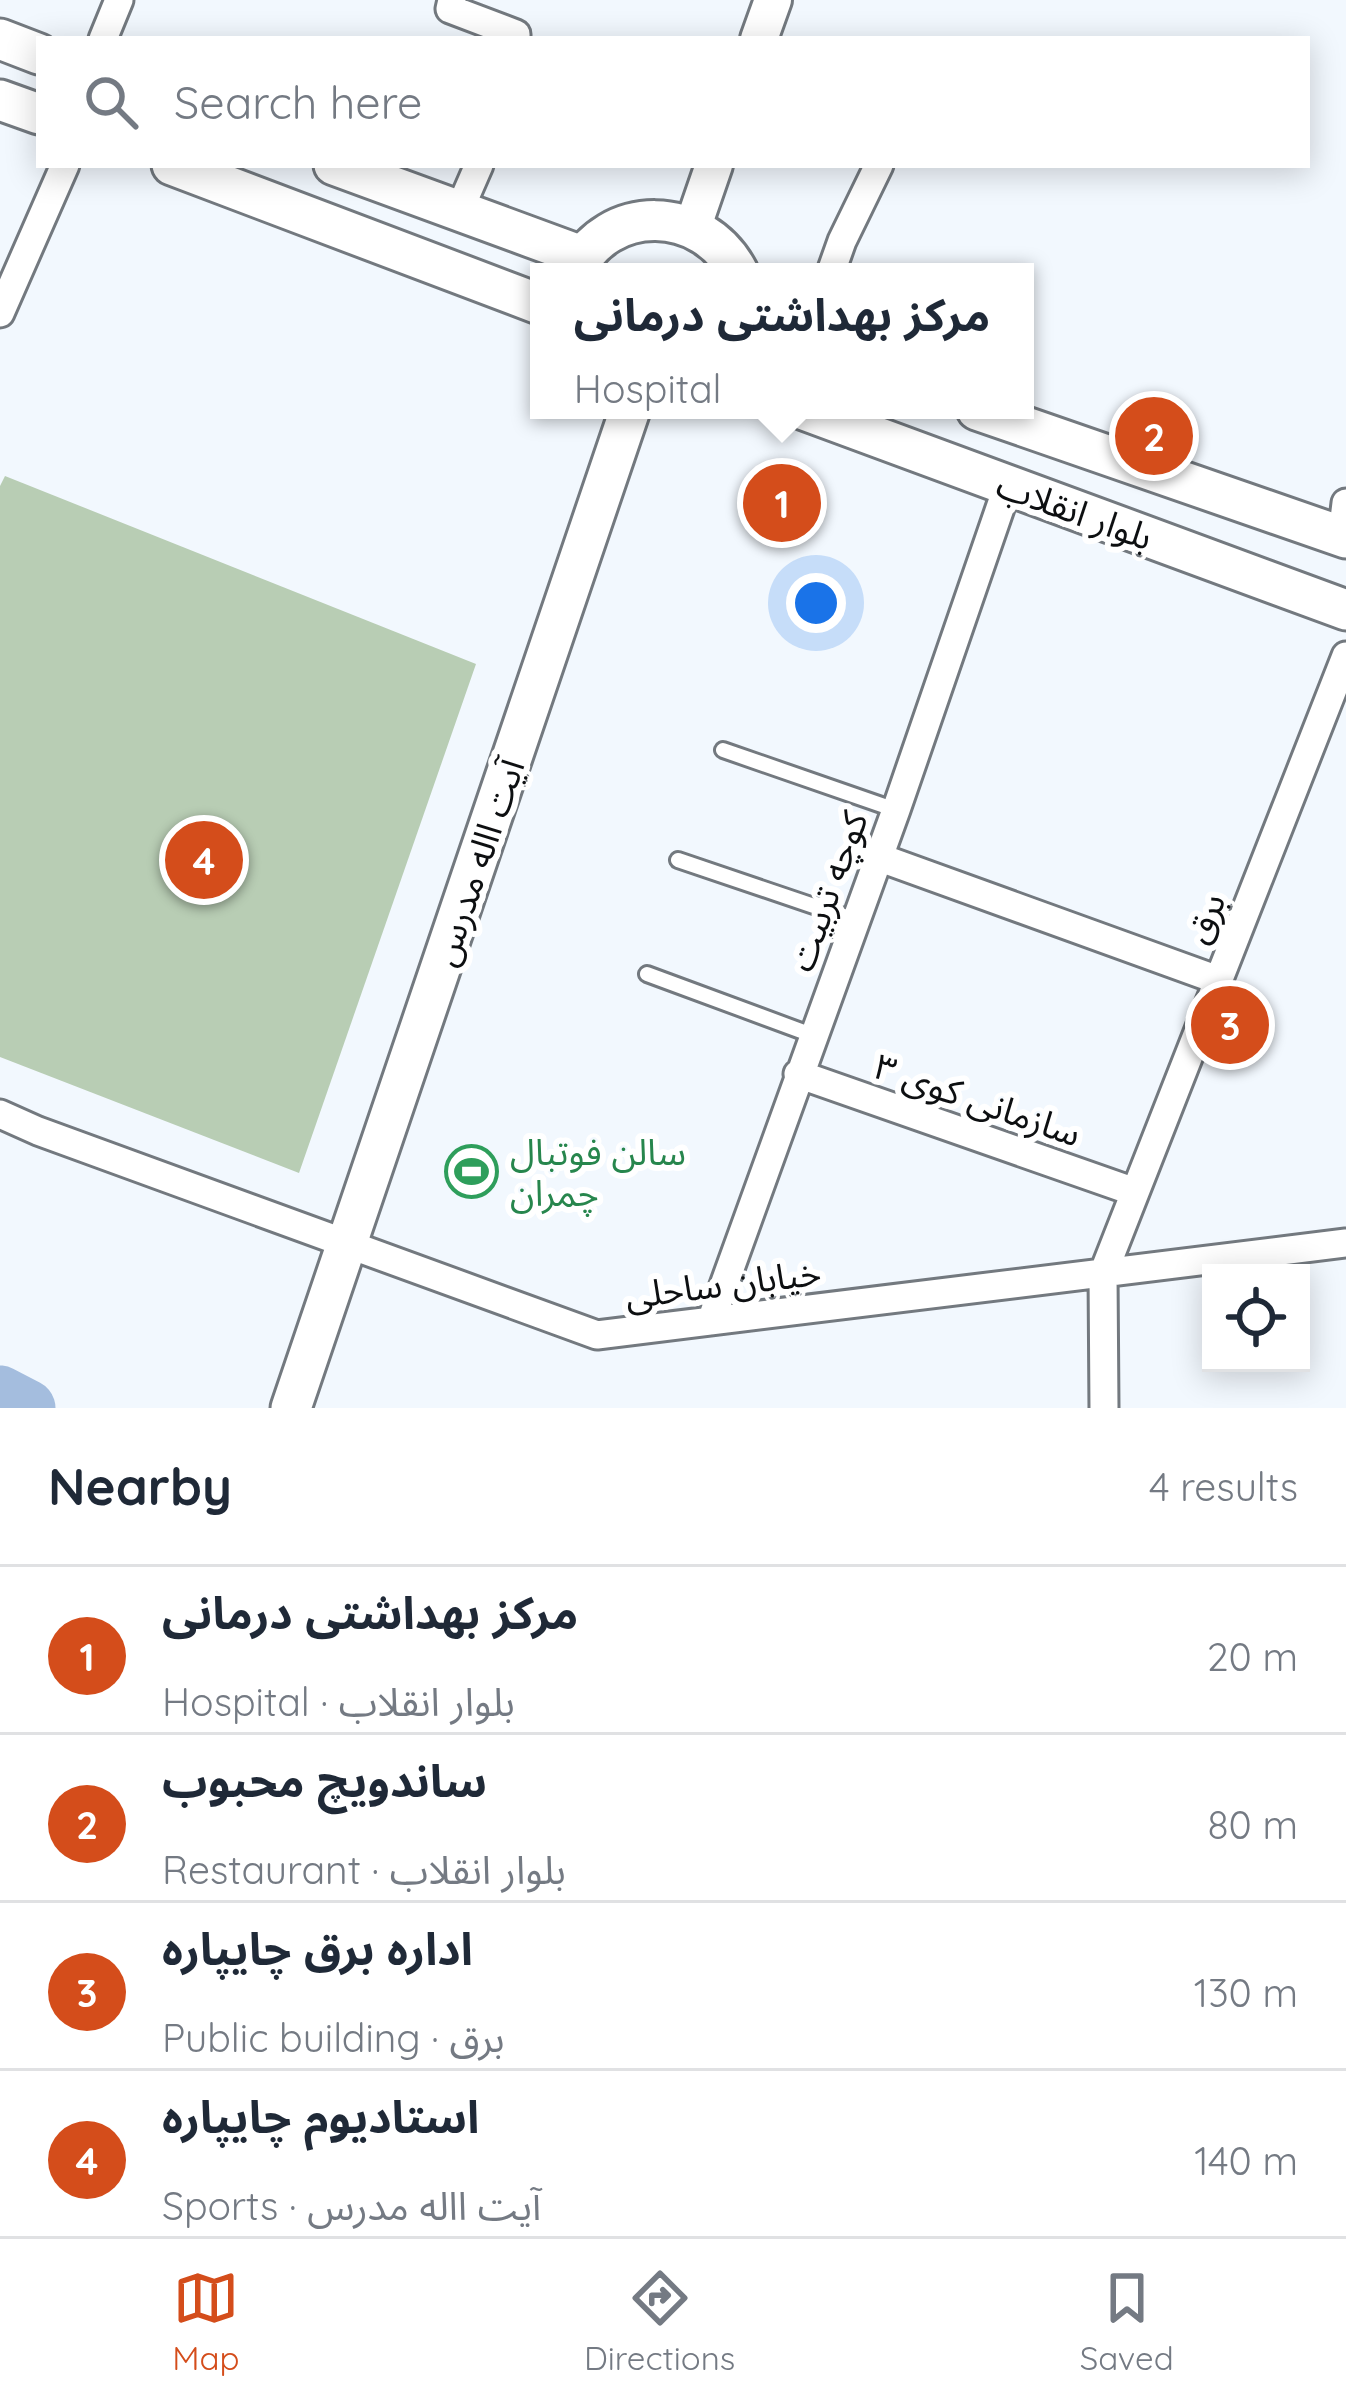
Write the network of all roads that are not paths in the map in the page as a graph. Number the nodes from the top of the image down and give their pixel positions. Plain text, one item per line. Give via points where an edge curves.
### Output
1 (119, 0) edge
2 (452, 0) edge
3 (773, 0) edge
4 (104, 36) edge
5 (516, 36) edge
6 (760, 36) edge
7 (0, 39) edge
8 (36, 53) edge
9 (0, 100) edge
10 (36, 113) edge
11 (64, 168) edge
12 (180, 168) edge
13 (342, 168) edge
14 (478, 168) edge
15 (713, 168) edge
16 (870, 169) edge
17 (459, 211) junction
18 (693, 226) junction
19 (576, 263) edge
20 (579, 263) edge
21 (732, 263) edge
22 (834, 263) edge
23 (530, 301) edge
24 (0, 313) edge
25 (627, 419) edge
26 (829, 419) edge
27 (1006, 419) edge
28 (1007, 485) junction
29 (1345, 526) edge
30 (1346, 610) edge
31 (1346, 656) edge
32 (723, 750) dead end
33 (896, 810) junction
34 (878, 857) junction
35 (678, 860) dead end
36 (855, 920) junction
37 (647, 974) dead end
38 (1218, 980) junction
39 (812, 1035) junction
40 (798, 1074) junction
41 (0, 1114) edge
42 (1135, 1192) junction
43 (1346, 1243) edge
44 (347, 1244) junction
45 (1103, 1274) junction
46 (711, 1321) junction
47 (291, 1408) edge
48 (1104, 1408) edge

1 - 4 street
2 - 5 street via 450,9
3 - 6 street
7 - 8 main road
9 - 10 main road
11 - 24 street
12 - 23 main road
13 - 17 main road
14 - 17 street
15 - 18 street
16 - 22 street
17 - 19 main road
18 - 20 main road via 663,218 632,222 604,235
18 - 21 main road
25 - 44 main road, آیت االه مدرس
26 - 28 main road, بلوار انقلاب
27 - 29 main road, بلوار انقلاب
28 - 30 main road, بلوار انقلاب
28 - 33 street, کوچه تربیت
31 - 38 street, برق
32 - 33 lane
33 - 34 street, کوچه تربیت
34 - 36 street, کوچه تربیت
34 - 38 street
35 - 36 lane
36 - 39 street, کوچه تربیت
37 - 39 lane
38 - 42 street, برق
39 - 40 street, کوچه تربیت
40 - 42 street, سازمانی کوی ۳
40 - 46 street, کوچه تربیت
41 - 44 street, خیابان ساحلی
42 - 45 street, برق
43 - 45 street, خیابان ساحلی
44 - 46 street, خیابان ساحلی via 597,1335
44 - 47 main road, آیت االه مدرس
45 - 46 street, خیابان ساحلی
45 - 48 street

